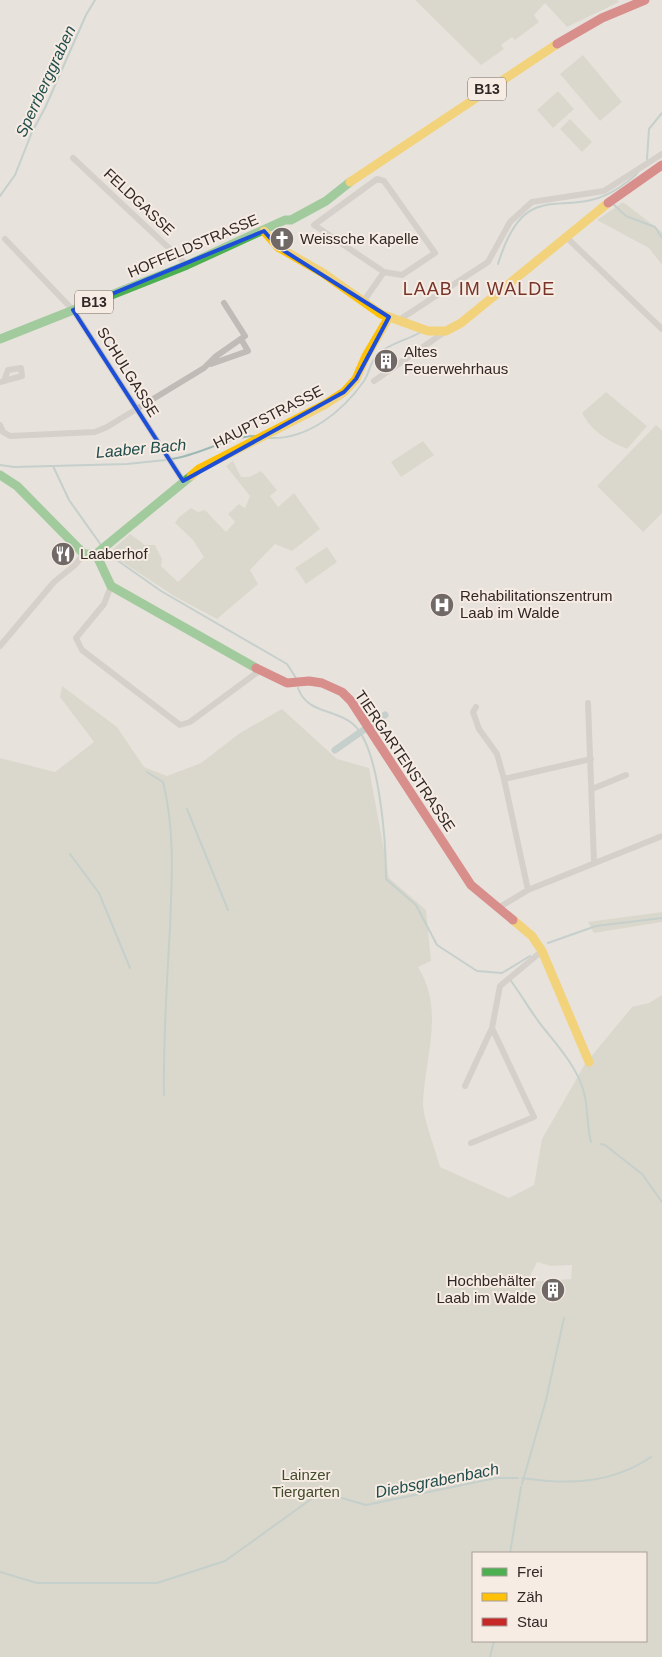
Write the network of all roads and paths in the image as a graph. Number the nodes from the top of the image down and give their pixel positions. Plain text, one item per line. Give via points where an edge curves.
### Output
1 (645, 0) edge
2 (662, 154) edge
3 (73, 158) dead end
4 (662, 165) edge
5 (264, 231) junction
6 (565, 236) junction
7 (5, 238) dead end
8 (187, 265) junction
9 (384, 272) junction
10 (363, 302) junction
11 (224, 303) dead end
12 (74, 310) junction
13 (388, 317) junction
14 (398, 320) junction
15 (662, 329) edge
16 (446, 331) junction
17 (241, 338) junction
18 (0, 339) edge
19 (204, 368) junction
20 (374, 381) dead end
21 (136, 408) junction
22 (0, 425) edge
23 (0, 475) edge
24 (183, 481) junction
25 (84, 554) junction
26 (96, 554) junction
27 (111, 586) junction
28 (0, 646) edge
29 (260, 671) junction
30 (588, 703) dead end
31 (476, 707) dead end
32 (591, 759) junction
33 (626, 775) dead end
34 (504, 778) junction
35 (592, 789) junction
36 (662, 836) edge
37 (594, 862) junction
38 (528, 890) junction
39 (498, 908) junction
40 (542, 951) junction
41 (492, 1028) junction
42 (589, 1062) dead end
43 (465, 1086) dead end
44 (471, 1143) dead end

1 - 5 street, HOFFELDSTRASSE / B13 via 602,18 540,54 336,192 324,195
2 - 14 street via 604,191 532,202 510,222 488,262
3 - 8 street, FELDGASSE
4 - 6 street
5 - 8 street, HOFFELDSTRASSE / B13
5 - 10 street via 278,247 323,273
6 - 15 street
6 - 16 street via 461,323
7 - 12 street, SCHULGASSE
8 - 12 street, HOFFELDSTRASSE / B13
9 - 9 street via 314,225 377,179 384,181 435,253 402,275
9 - 10 street
10 - 13 street
11 - 17 street via 245,336
12 - 18 street, HOFFELDSTRASSE / B13
12 - 21 street, SCHULGASSE
13 - 14 street
13 - 24 street, HAUPTSTRASSE via 351,386 324,405 199,469
14 - 16 street via 428,331
16 - 20 street
17 - 19 street
17 - 19 street via 248,351
19 - 21 street
21 - 22 street via 95,432 10,436
21 - 24 street, SCHULGASSE
23 - 25 street via 17,486
24 - 26 street, HAUPTSTRASSE
25 - 26 street
25 - 28 street via 49,588
26 - 27 street
27 - 29 street, TIERGARTENSTRASSE
27 - 29 street via 104,604 76,638 82,650 180,725 190,722
29 - 39 street, TIERGARTENSTRASSE via 287,683 309,681 332,686 342,692 472,885
30 - 32 street
31 - 34 street via 473,712 478,729 497,754
32 - 34 street
32 - 35 street
33 - 35 street
34 - 38 street
35 - 37 street
36 - 37 street
37 - 38 street
38 - 39 street
39 - 40 street, TIERGARTENSTRASSE via 532,936
40 - 41 street via 500,986
40 - 42 street, TIERGARTENSTRASSE
41 - 43 street
41 - 44 street via 534,1117

